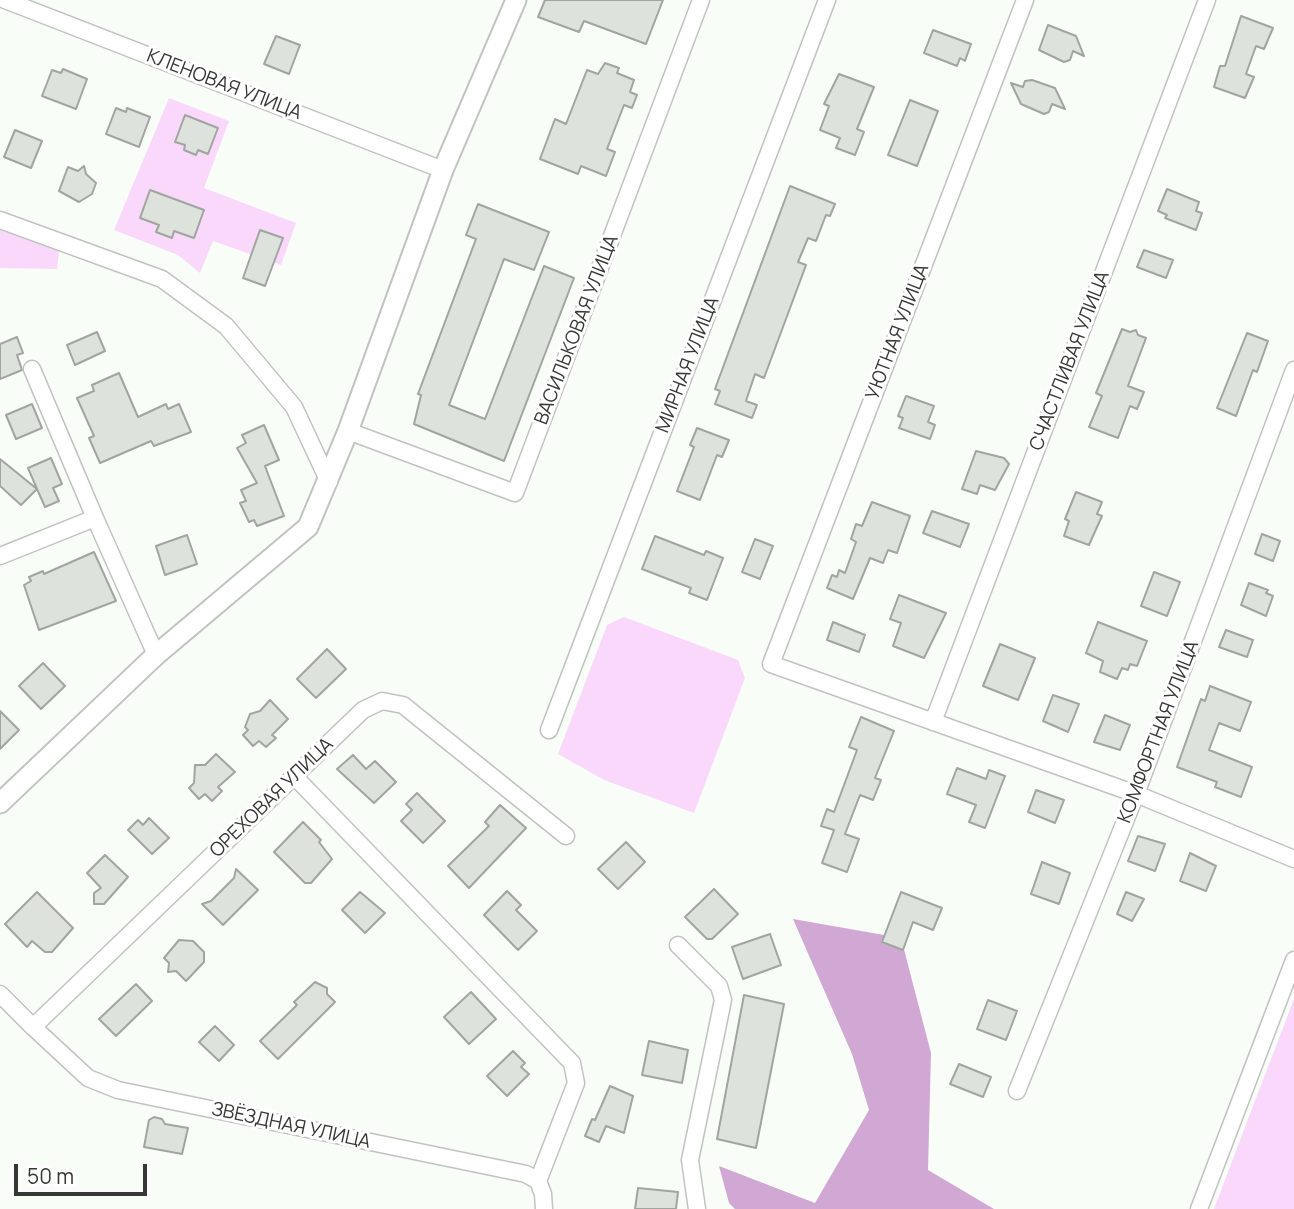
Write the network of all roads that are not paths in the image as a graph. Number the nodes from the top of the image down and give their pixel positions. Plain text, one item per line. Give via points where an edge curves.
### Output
1 (5, 0) edge
2 (516, 0) edge
3 (701, 0) edge
4 (827, 0) edge
5 (1025, 0) edge
6 (1207, 0) edge
7 (443, 170) junction
8 (0, 220) edge
9 (32, 369) dead end
10 (1294, 370) edge
11 (348, 431) junction
12 (329, 482) junction
13 (95, 518) junction
14 (0, 556) edge
15 (156, 655) junction
16 (933, 722) junction
17 (550, 730) dead end
18 (294, 776) junction
19 (1136, 794) junction
20 (0, 803) edge
21 (566, 836) dead end
22 (1294, 859) edge
23 (678, 945) dead end
24 (1294, 960) edge
25 (0, 993) edge
26 (33, 1027) junction
27 (1017, 1091) dead end
28 (538, 1181) junction
29 (544, 1209) edge
30 (697, 1209) edge
31 (1199, 1209) edge

1 - 7 street, КЛЕНОВАЯ УЛИЦА
2 - 7 street
3 - 11 street, ВАСИЛЬКОВАЯ УЛИЦА via 515,494
4 - 17 street, МИРНАЯ УЛИЦА
5 - 16 street, УЮТНАЯ УЛИЦА via 771,664
6 - 16 street, СЧАСТЛИВАЯ УЛИЦА
7 - 11 street
8 - 12 street via 162,279 226,327 294,407
9 - 13 street
10 - 19 street, КОМФОРТНАЯ УЛИЦА
11 - 12 street
12 - 15 street via 308,527
13 - 14 street
13 - 15 street
15 - 20 street
16 - 19 street
18 - 21 street, ОРЕХОВАЯ УЛИЦА via 363,710 382,701 403,705
18 - 26 street, ОРЕХОВАЯ УЛИЦА
18 - 28 street via 572,1063 576,1083
19 - 22 street
19 - 27 street, КОМФОРТНАЯ УЛИЦА
23 - 30 street via 719,986 723,1000 690,1160
24 - 31 street
25 - 26 street
26 - 28 street, ЗВЁЗДНАЯ УЛИЦА via 88,1078 118,1090 526,1174
28 - 29 street

